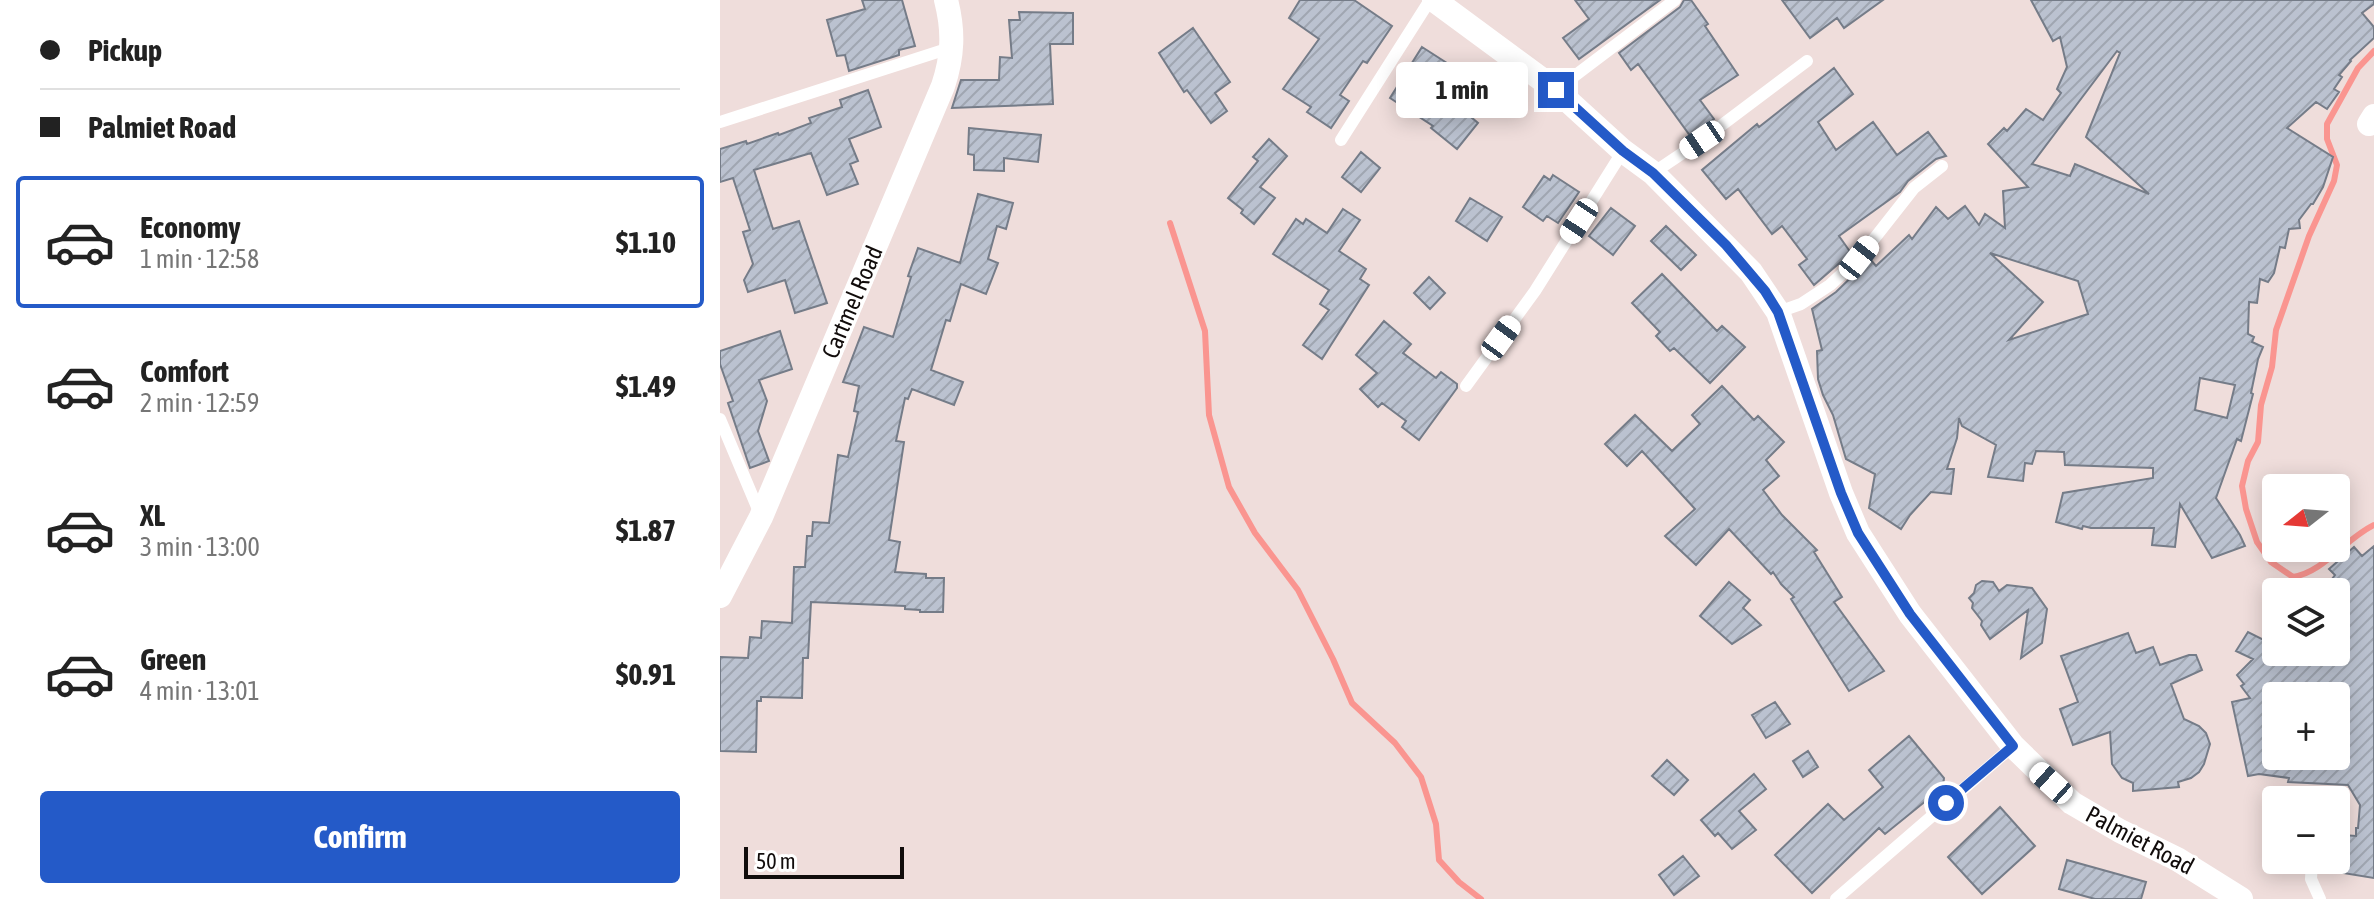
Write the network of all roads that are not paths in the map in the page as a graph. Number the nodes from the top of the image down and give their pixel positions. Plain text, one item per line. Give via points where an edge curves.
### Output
1 (946, 0) edge
2 (1675, 0) edge
3 (1436, 1) edge
4 (953, 47) junction
5 (1807, 61) dead end
6 (1556, 90) junction
7 (720, 122) edge
8 (1341, 140) dead end
9 (1623, 151) junction
10 (1942, 166) dead end
11 (1653, 173) junction
12 (1778, 312) junction
13 (1466, 386) dead end
14 (720, 419) edge
15 (761, 517) junction
16 (720, 596) edge
17 (2013, 746) junction
18 (2311, 874) edge
19 (1836, 899) edge
20 (2241, 899) edge
21 (2320, 899) edge

1 - 4 street, Cartmel Road
2 - 6 lane
3 - 6 street, Palmiet Road
3 - 8 lane
4 - 7 lane
4 - 15 street, Cartmel Road via 943,86
5 - 11 lane
6 - 9 street, Palmiet Road
9 - 11 street, Palmiet Road
9 - 13 lane via 1535,291
10 - 12 lane via 1914,188 1859,258 1830,285
11 - 12 street, Palmiet Road via 1751,272
12 - 17 street, Palmiet Road via 1858,533 1910,614
14 - 15 lane
15 - 16 street, Cartmel Road
17 - 19 lane
17 - 20 street, Palmiet Road via 2072,803
18 - 21 lane

